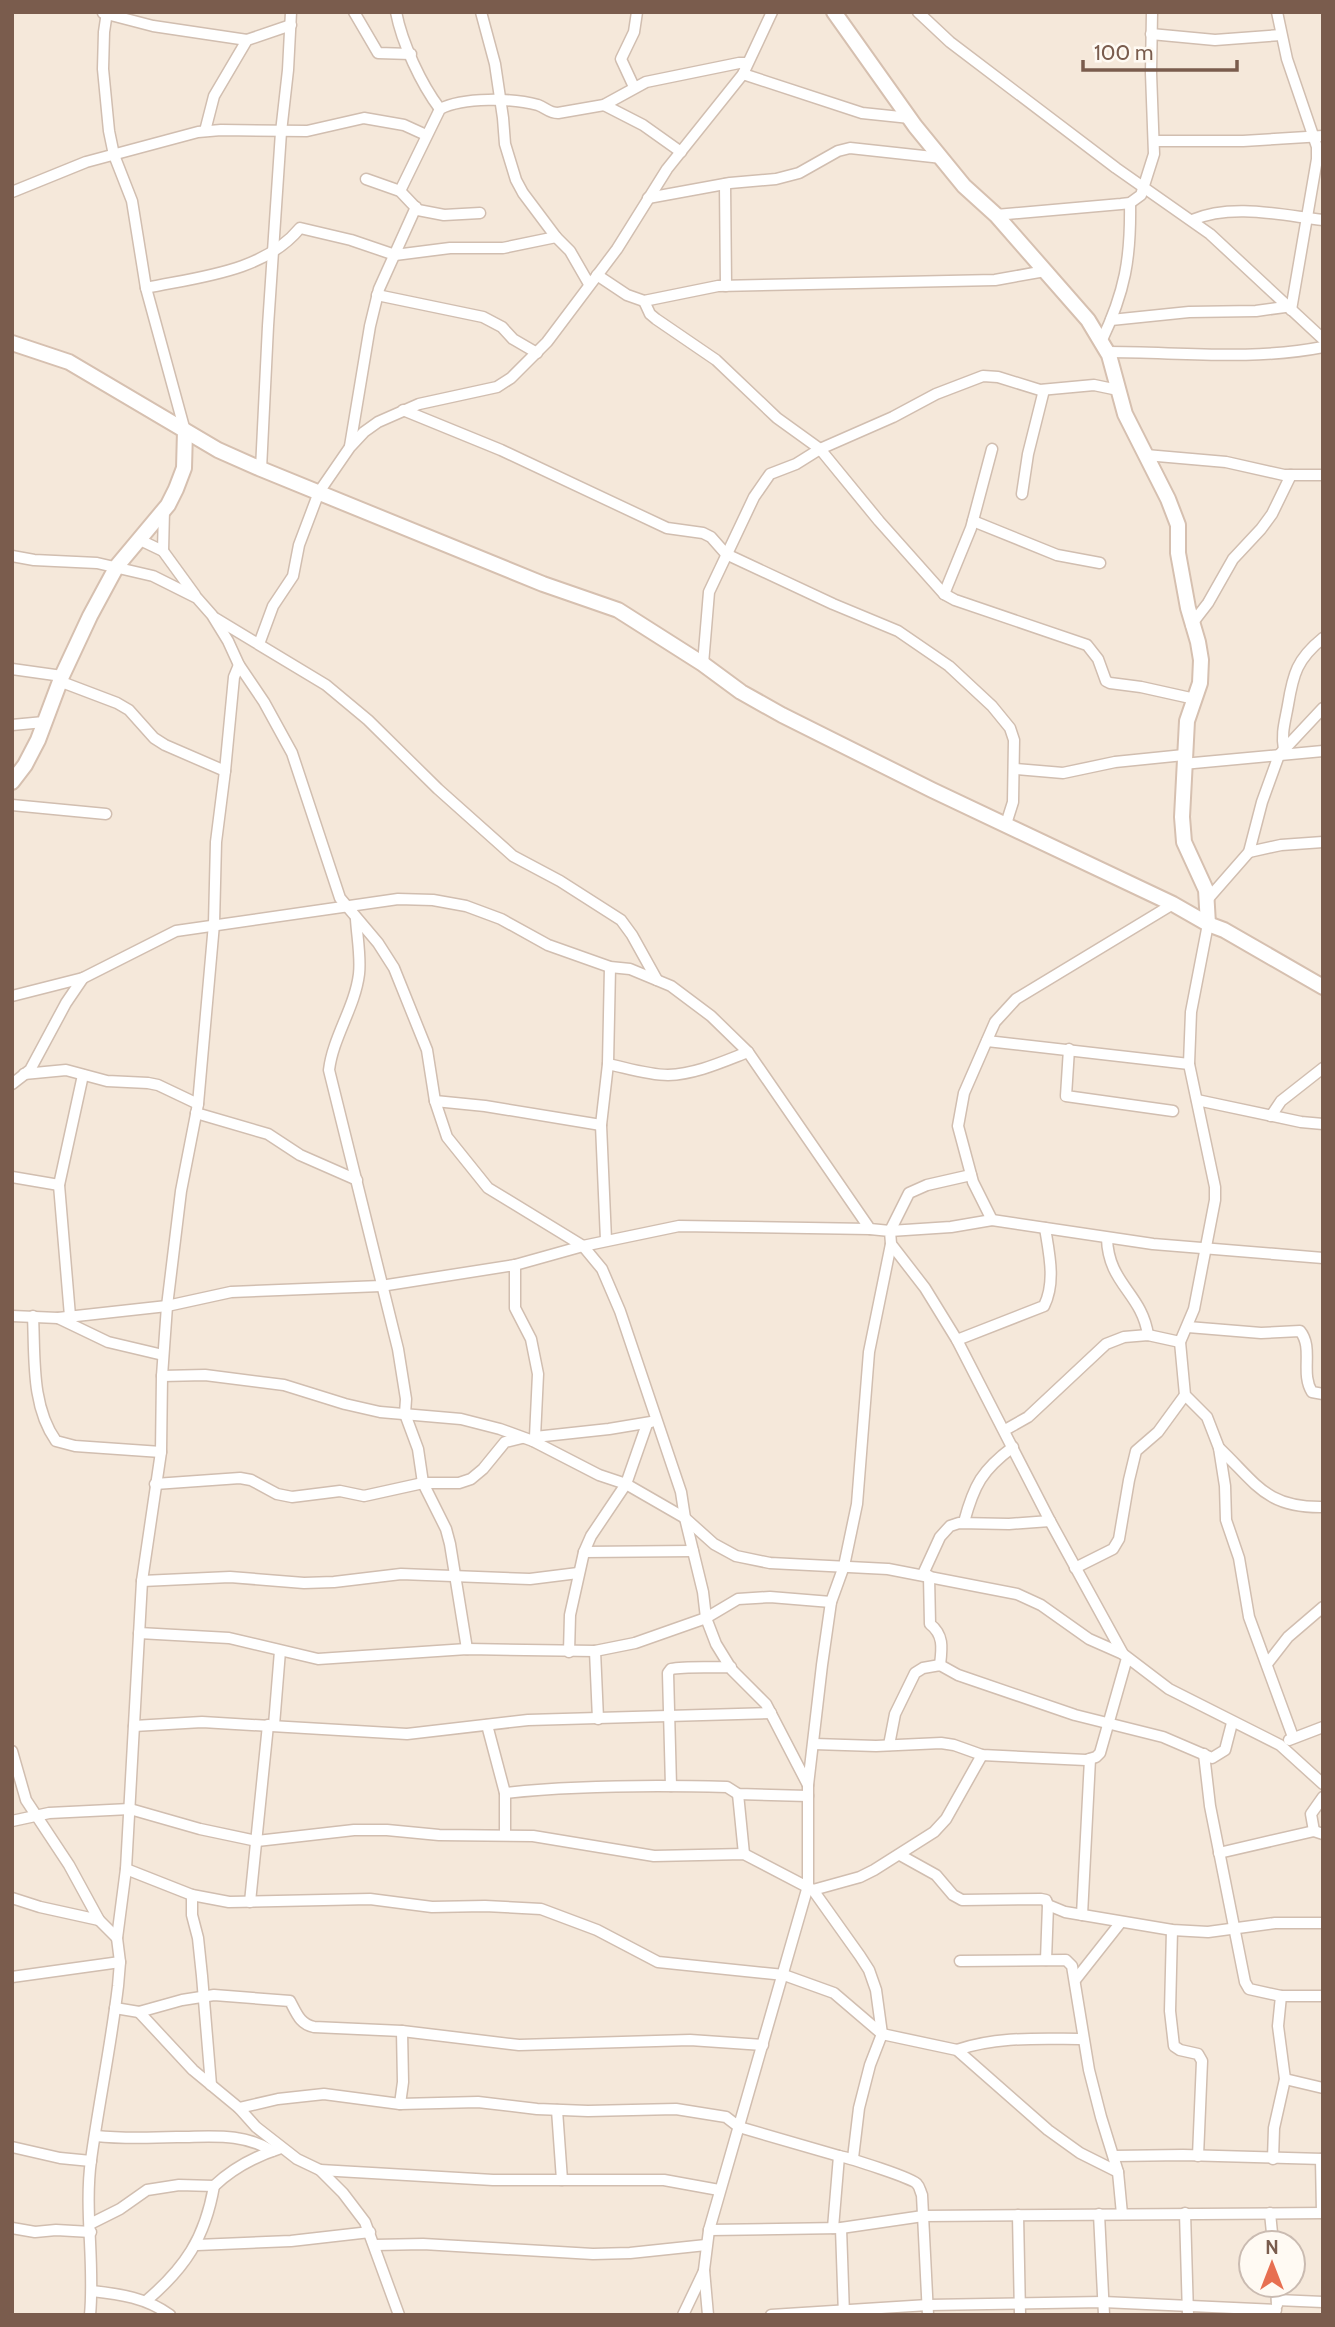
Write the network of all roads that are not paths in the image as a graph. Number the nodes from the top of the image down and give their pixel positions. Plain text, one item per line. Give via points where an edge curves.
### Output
1 (291, 12) edge
2 (354, 12) edge
3 (396, 12) edge
4 (481, 12) edge
5 (637, 12) edge
6 (772, 12) edge
7 (834, 12) edge
8 (918, 12) edge
9 (1152, 12) edge
10 (1277, 12) edge
11 (106, 13) edge
12 (291, 25) junction
13 (1151, 34) junction
14 (1281, 34) junction
15 (247, 40) junction
16 (411, 54) junction
17 (744, 69) junction
18 (634, 87) junction
19 (501, 101) junction
20 (604, 105) junction
21 (440, 108) junction
22 (910, 118) junction
23 (205, 131) junction
24 (281, 132) junction
25 (426, 135) junction
26 (1318, 136) edge
27 (1155, 141) junction
28 (681, 152) junction
29 (114, 155) junction
30 (943, 158) junction
31 (366, 179) dead end
32 (725, 184) junction
33 (1144, 186) junction
34 (400, 191) junction
35 (12, 192) edge
36 (648, 198) junction
37 (1130, 203) junction
38 (416, 207) junction
39 (480, 213) dead end
40 (996, 215) junction
41 (1308, 218) junction
42 (1192, 220) junction
43 (1323, 220) edge
44 (556, 237) junction
45 (274, 253) junction
46 (395, 255) junction
47 (1045, 271) junction
48 (597, 275) junction
49 (589, 284) junction
50 (726, 286) junction
51 (146, 288) junction
52 (377, 295) junction
53 (644, 301) junction
54 (1289, 308) junction
55 (1111, 320) junction
56 (1323, 340) edge
57 (12, 342) edge
58 (1104, 347) junction
59 (1323, 347) edge
60 (537, 353) junction
61 (1044, 390) junction
62 (1118, 390) junction
63 (403, 410) junction
64 (185, 431) junction
65 (350, 447) junction
66 (820, 449) junction
67 (992, 449) dead end
68 (1146, 454) junction
69 (261, 469) junction
70 (1291, 475) junction
71 (1323, 475) edge
72 (319, 492) junction
73 (1022, 494) dead end
74 (164, 510) junction
75 (973, 521) junction
76 (140, 540) junction
77 (163, 551) junction
78 (726, 554) junction
79 (12, 556) edge
80 (1100, 563) dead end
81 (117, 566) junction
82 (944, 594) junction
83 (197, 598) junction
84 (212, 615) junction
85 (1191, 625) junction
86 (1323, 638) edge
87 (259, 644) junction
88 (703, 664) junction
89 (239, 666) junction
90 (12, 669) edge
91 (60, 678) junction
92 (1195, 699) junction
93 (1323, 708) edge
94 (44, 722) junction
95 (12, 725) edge
96 (1323, 751) edge
97 (1282, 752) junction
98 (1183, 759) junction
99 (1015, 769) junction
100 (225, 771) junction
101 (12, 782) edge
102 (12, 805) edge
103 (106, 814) dead end
104 (1006, 824) junction
105 (1323, 842) edge
106 (1249, 852) junction
107 (1208, 900) junction
108 (1173, 904) junction
109 (348, 906) junction
110 (356, 918) junction
111 (214, 924) junction
112 (1208, 924) junction
113 (643, 952) junction
114 (610, 967) junction
115 (630, 969) junction
116 (83, 978) junction
117 (657, 980) junction
118 (1323, 987) edge
119 (12, 996) edge
120 (987, 1041) junction
121 (1069, 1049) junction
122 (748, 1052) junction
123 (608, 1064) junction
124 (1189, 1064) junction
125 (1323, 1068) edge
126 (24, 1074) junction
127 (83, 1075) junction
128 (12, 1084) edge
129 (1197, 1100) junction
130 (435, 1101) junction
131 (197, 1109) junction
132 (1172, 1111) dead end
133 (1271, 1116) junction
134 (1323, 1124) edge
135 (601, 1125) junction
136 (971, 1175) junction
137 (12, 1177) edge
138 (357, 1180) junction
139 (59, 1185) junction
140 (992, 1220) junction
141 (1045, 1228) junction
142 (870, 1229) junction
143 (890, 1231) junction
144 (1107, 1238) junction
145 (606, 1240) junction
146 (891, 1244) junction
147 (583, 1245) junction
148 (1207, 1250) junction
149 (1323, 1258) edge
150 (514, 1265) junction
151 (382, 1286) junction
152 (167, 1306) junction
153 (12, 1316) edge
154 (70, 1316) junction
155 (33, 1317) junction
156 (58, 1318) junction
157 (1188, 1327) junction
158 (1148, 1335) junction
159 (957, 1340) junction
160 (1180, 1342) junction
161 (163, 1355) junction
162 (162, 1376) junction
163 (1323, 1394) edge
164 (1185, 1395) junction
165 (405, 1414) junction
166 (651, 1422) junction
167 (1005, 1430) junction
168 (530, 1438) junction
169 (1013, 1447) junction
170 (1219, 1448) junction
171 (161, 1452) junction
172 (423, 1483) junction
173 (155, 1484) junction
174 (626, 1484) junction
175 (1323, 1507) edge
176 (685, 1518) junction
177 (1050, 1521) junction
178 (964, 1522) junction
179 (693, 1551) junction
180 (584, 1552) junction
181 (844, 1566) junction
182 (1075, 1568) junction
183 (578, 1573) junction
184 (456, 1574) junction
185 (926, 1575) junction
186 (142, 1581) junction
187 (831, 1602) junction
188 (1323, 1607) edge
189 (706, 1618) junction
190 (139, 1633) junction
191 (467, 1649) junction
192 (281, 1651) junction
193 (595, 1651) junction
194 (569, 1652) junction
195 (1125, 1656) junction
196 (1267, 1664) junction
197 (940, 1665) junction
198 (731, 1667) junction
199 (771, 1713) junction
200 (670, 1717) junction
201 (598, 1719) junction
202 (1232, 1723) junction
203 (271, 1725) junction
204 (487, 1725) junction
205 (1107, 1725) junction
206 (134, 1726) junction
207 (1323, 1727) edge
208 (1293, 1737) junction
209 (814, 1744) junction
210 (889, 1745) junction
211 (1280, 1745) junction
212 (12, 1751) edge
213 (982, 1755) junction
214 (1204, 1755) junction
215 (1090, 1759) junction
216 (1323, 1784) edge
217 (808, 1785) junction
218 (671, 1786) junction
219 (505, 1793) junction
220 (738, 1794) junction
221 (808, 1796) junction
222 (1323, 1797) edge
223 (130, 1809) junction
224 (36, 1815) junction
225 (12, 1821) edge
226 (1318, 1833) edge
227 (505, 1835) junction
228 (257, 1841) junction
229 (1219, 1853) junction
230 (744, 1854) junction
231 (900, 1855) junction
232 (127, 1869) junction
233 (810, 1888) junction
234 (192, 1895) junction
235 (12, 1898) edge
236 (250, 1902) junction
237 (1048, 1905) junction
238 (1082, 1914) junction
239 (99, 1920) junction
240 (1121, 1922) junction
241 (1323, 1923) edge
242 (1172, 1930) junction
243 (1235, 1930) junction
244 (117, 1938) junction
245 (1046, 1960) junction
246 (960, 1961) dead end
247 (120, 1962) junction
248 (784, 1975) junction
249 (12, 1977) edge
250 (1076, 1979) junction
251 (202, 1996) junction
252 (1281, 1996) junction
253 (1323, 1996) edge
254 (115, 2008) junction
255 (139, 2012) junction
256 (402, 2031) junction
257 (882, 2034) junction
258 (1083, 2039) junction
259 (763, 2045) junction
260 (957, 2050) junction
261 (1285, 2079) junction
262 (211, 2085) junction
263 (1323, 2088) edge
264 (400, 2104) junction
265 (239, 2108) junction
266 (557, 2110) junction
267 (739, 2127) junction
268 (96, 2136) junction
269 (12, 2147) edge
270 (277, 2149) junction
271 (839, 2156) junction
272 (1114, 2156) junction
273 (1198, 2156) junction
274 (853, 2158) junction
275 (1273, 2159) junction
276 (1322, 2159) edge
277 (91, 2161) junction
278 (320, 2170) junction
279 (1118, 2172) junction
280 (562, 2180) junction
281 (214, 2186) junction
282 (719, 2190) junction
283 (1185, 2213) junction
284 (1270, 2213) junction
285 (1322, 2213) edge
286 (1099, 2214) junction
287 (1122, 2214) junction
288 (1018, 2215) junction
289 (923, 2216) junction
290 (12, 2228) edge
291 (90, 2228) junction
292 (837, 2228) junction
293 (1272, 2229) edge
294 (709, 2230) junction
295 (370, 2232) junction
296 (197, 2245) junction
297 (375, 2245) junction
298 (706, 2245) junction
299 (704, 2270) junction
300 (92, 2291) junction
301 (146, 2301) junction
302 (1103, 2302) junction
303 (1323, 2302) edge
304 (1277, 2308) edge
305 (928, 2310) edge
306 (1020, 2310) edge
307 (1188, 2311) edge
308 (844, 2313) edge
309 (90, 2315) edge
310 (170, 2315) edge
311 (399, 2315) edge
312 (683, 2315) edge
313 (708, 2315) edge
314 (771, 2315) edge
315 (1104, 2315) edge

1 - 12 street
2 - 16 street via 378,53
3 - 16 street
4 - 19 street
5 - 18 street via 634,32 621,59
6 - 17 street
7 - 22 street
8 - 33 street via 950,42
9 - 13 street
10 - 14 street
11 - 15 street via 153,26
11 - 29 street via 103,69
12 - 15 street
12 - 24 street
13 - 14 street via 1215,40
13 - 27 street
14 - 26 street
15 - 23 street via 214,96
16 - 21 street
17 - 18 street via 739,63
17 - 22 street via 862,113
17 - 28 street
18 - 20 street
19 - 20 street via 536,105 555,113
19 - 21 street via 466,101
19 - 44 street via 505,144 516,180
20 - 28 street
21 - 25 street
22 - 30 street
23 - 24 street
23 - 29 street
24 - 25 street via 364,118 404,125
24 - 45 street
25 - 34 street
26 - 27 street
26 - 41 street
27 - 33 street
28 - 36 street
29 - 35 street
29 - 51 street via 132,201
30 - 32 street via 849,148 799,173
30 - 40 street via 964,186
31 - 34 street
32 - 36 street
32 - 50 street
33 - 37 street
33 - 42 street
34 - 38 street
36 - 48 street
37 - 40 street
37 - 55 street via 1128,256 1119,304
38 - 39 street via 444,215
38 - 46 street
40 - 47 street
41 - 42 street via 1228,211
41 - 43 street
41 - 54 street
42 - 54 street
44 - 46 street via 503,247
44 - 49 street
45 - 46 street via 301,228
45 - 51 street via 223,272
45 - 69 street
46 - 52 street
47 - 50 street via 995,280
47 - 58 street via 1088,320
48 - 49 street
48 - 53 street
49 - 60 street
50 - 53 street
51 - 64 street
52 - 60 street via 483,317
52 - 65 street
53 - 66 street via 650,314 716,360 777,418
54 - 55 street
54 - 56 street
55 - 58 street
57 - 64 street via 69,362
58 - 59 street via 1247,356
58 - 62 street
60 - 63 street via 497,387
61 - 62 street via 1094,385
61 - 66 street via 983,376
61 - 73 street
62 - 68 street
63 - 65 street via 378,422
63 - 78 street via 667,528 703,533
64 - 69 street
64 - 74 street via 184,468
65 - 72 street
66 - 78 street via 770,474
66 - 82 street
67 - 75 street
68 - 70 street via 1226,462
68 - 85 street via 1178,525 1178,553
69 - 72 street
70 - 71 street
70 - 85 street via 1272,514 1233,559
72 - 87 street via 293,576 273,606
72 - 88 street via 618,610
74 - 76 street
74 - 77 street
75 - 80 street via 1057,555
75 - 82 street
76 - 77 street
76 - 81 street
77 - 83 street
78 - 88 street via 709,592
78 - 99 street via 898,631 949,666 1010,728
79 - 81 street
81 - 83 street via 153,576
81 - 91 street
82 - 92 street via 1087,645 1110,683
83 - 84 street
84 - 87 street
84 - 89 street
85 - 92 street via 1201,660
86 - 97 street via 1302,657 1291,679
87 - 113 street via 326,684 513,856 621,920
88 - 104 street via 782,715
89 - 100 street via 234,677
89 - 109 street via 292,753 336,890
90 - 91 street
91 - 94 street
91 - 100 street via 129,710 165,745
92 - 98 street via 1186,721
93 - 97 street
94 - 95 street
94 - 101 street via 26,765
96 - 97 street
97 - 98 street
97 - 106 street
98 - 99 street via 1115,762 1063,773
98 - 107 street via 1184,842
99 - 104 street
100 - 111 street via 216,842
102 - 103 street
104 - 108 street
105 - 106 street
106 - 107 street
107 - 112 street
108 - 112 street
108 - 120 street via 1016,999 995,1022
109 - 110 street
109 - 111 street
109 - 114 street via 398,899 466,906 548,945
110 - 130 street via 394,968 427,1050
110 - 138 street via 360,971 329,1070
111 - 116 street via 176,931
111 - 131 street
112 - 118 street
112 - 124 street via 1191,1012
113 - 115 street
113 - 117 street
114 - 115 street
114 - 123 street
115 - 117 street
116 - 119 street
116 - 126 street
117 - 122 street via 711,1016
120 - 121 street
120 - 136 street via 958,1115
121 - 124 street
121 - 132 street via 1066,1096
122 - 123 street via 714,1066 666,1075
122 - 142 street
123 - 135 street
124 - 129 street
125 - 133 street via 1281,1101
126 - 127 street via 66,1070
126 - 128 street
127 - 131 street via 158,1085
127 - 139 street
129 - 133 street
129 - 148 street via 1215,1187
130 - 135 street
130 - 147 street via 447,1137 488,1188
131 - 138 street via 255,1128 300,1155
131 - 152 street
133 - 134 street
135 - 145 street
136 - 140 street
136 - 143 street via 909,1193
137 - 139 street
138 - 151 street
139 - 154 street
140 - 141 street
140 - 143 street
141 - 144 street
141 - 159 street via 1050,1268 1044,1306
142 - 143 street
142 - 145 street via 679,1226
143 - 146 street
144 - 148 street
144 - 158 street via 1112,1269 1139,1306
145 - 147 street
146 - 159 street
146 - 181 street via 869,1352 857,1504
147 - 150 street
147 - 166 street via 602,1269 620,1311
148 - 149 street
148 - 157 street
150 - 151 street
150 - 168 street via 515,1308 531,1339 538,1374
151 - 152 street via 231,1292
151 - 165 street via 398,1349
152 - 154 street
152 - 161 street
153 - 155 street
154 - 156 street
155 - 156 street
155 - 171 street via 38,1391 56,1441
156 - 161 street via 108,1342
157 - 160 street
157 - 163 street via 1300,1331 1305,1338 1306,1384 1312,1392
158 - 160 street
158 - 167 street via 1106,1344 1028,1417
159 - 167 street
160 - 164 street
161 - 162 street
162 - 165 street via 205,1375 284,1385 345,1404
162 - 171 street
164 - 170 street via 1207,1417
164 - 182 street via 1158,1432 1136,1451 1119,1539 1113,1549
165 - 168 street via 461,1419
165 - 172 street
166 - 168 street
166 - 174 street
166 - 176 street via 681,1492
167 - 169 street
168 - 172 street via 505,1443 471,1479
168 - 174 street via 577,1465
169 - 177 street
169 - 178 street via 981,1475
170 - 175 street via 1276,1501
170 - 196 street via 1226,1520 1239,1558 1248,1617
171 - 173 street
172 - 173 street via 364,1496 340,1491 292,1497 240,1478
172 - 184 street via 446,1529
173 - 186 street
174 - 176 street
174 - 180 street
176 - 179 street
176 - 181 street via 714,1544 736,1556 770,1563
177 - 178 street
177 - 182 street
178 - 185 street via 950,1526 940,1537
179 - 180 street
179 - 189 street
180 - 183 street
181 - 185 street
181 - 187 street
182 - 195 street
183 - 184 street via 518,1579
183 - 194 street
184 - 186 street via 304,1583 230,1577
184 - 191 street
185 - 195 street via 1017,1594
185 - 197 street via 930,1624 941,1636
186 - 190 street
187 - 189 street via 770,1597 738,1600
187 - 209 street
188 - 196 street via 1288,1637
189 - 193 street via 635,1643
189 - 198 street
190 - 192 street via 229,1638
190 - 206 street
191 - 192 street via 332,1659
191 - 194 street
192 - 203 street
193 - 194 street
193 - 201 street
195 - 202 street via 1169,1689
195 - 205 street
196 - 208 street
197 - 205 street
197 - 210 street via 915,1673 895,1714
198 - 199 street
198 - 200 street via 671,1669
199 - 200 street
199 - 217 street
200 - 201 street
200 - 218 street
201 - 204 street
202 - 211 street
202 - 214 street via 1224,1750 1212,1758
203 - 204 street via 407,1734
203 - 206 street via 202,1722
203 - 228 street
204 - 219 street
205 - 214 street via 1163,1737
205 - 215 street via 1100,1753
206 - 223 street
207 - 208 street
208 - 211 street
209 - 210 street
209 - 217 street
210 - 213 street via 941,1743
211 - 216 street
212 - 224 street via 26,1800
213 - 215 street
213 - 231 street via 946,1819
214 - 229 street
215 - 238 street
217 - 221 street
218 - 219 street via 558,1787
218 - 220 street via 727,1787
219 - 227 street
220 - 221 street
220 - 230 street
221 - 233 street
222 - 226 street via 1311,1814
223 - 224 street
223 - 228 street
223 - 232 street
224 - 225 street
224 - 239 street
226 - 229 street
227 - 228 street via 354,1830
227 - 230 street via 654,1856
228 - 236 street
229 - 243 street
230 - 233 street
231 - 233 street via 860,1877
231 - 237 street via 936,1875 962,1900 1041,1899
232 - 234 street
232 - 244 street
233 - 248 street
233 - 257 street via 869,1970
234 - 236 street
234 - 251 street
235 - 239 street
236 - 248 street via 370,1899 432,1907 524,1907 558,1914 658,1962
237 - 238 street
237 - 245 street
238 - 240 street
239 - 244 street
240 - 242 street
240 - 250 street
241 - 243 street via 1275,1923
242 - 243 street
242 - 273 street via 1174,2046 1198,2054 1202,2061
243 - 252 street via 1249,1989
244 - 247 street
245 - 246 street
245 - 250 street via 1066,1960
247 - 249 street
247 - 254 street
248 - 257 street via 834,1993
248 - 259 street
250 - 258 street
251 - 255 street
251 - 256 street via 290,2001 298,2018 314,2027
251 - 262 street
252 - 253 street
252 - 261 street via 1278,2026
254 - 255 street
254 - 268 street
255 - 262 street
256 - 259 street via 519,2045 690,2040
256 - 264 street
257 - 260 street
257 - 274 street via 859,2108
258 - 260 street via 1006,2039
258 - 272 street
259 - 267 street
260 - 279 street via 1048,2130
261 - 263 street
261 - 275 street via 1274,2127
262 - 265 street
264 - 265 street via 324,2094
264 - 266 street via 478,2102
265 - 270 street
266 - 267 street via 676,2109 726,2117
266 - 280 street
267 - 271 street
267 - 282 street
268 - 270 street via 232,2136
268 - 277 street
269 - 277 street
270 - 278 street
270 - 281 street via 239,2167
271 - 274 street
271 - 292 street
272 - 273 street
272 - 279 street
273 - 275 street
274 - 289 street via 917,2184
275 - 276 street
276 - 285 street
277 - 291 street
278 - 280 street
278 - 295 street
279 - 287 street
280 - 282 street via 664,2180
281 - 291 street via 147,2190
281 - 296 street
282 - 294 street
283 - 284 street
283 - 287 street
283 - 307 street
284 - 285 street
284 - 293 street
286 - 287 street
286 - 288 street
286 - 302 street
288 - 289 street
288 - 306 street
289 - 292 street
289 - 305 street
290 - 291 street via 35,2232
291 - 300 street
292 - 294 street
292 - 308 street
294 - 298 street
295 - 296 street
295 - 297 street
296 - 301 street
297 - 298 street via 477,2246 571,2254
297 - 311 street
298 - 299 street
299 - 312 street
299 - 313 street
300 - 301 street
300 - 309 street
301 - 310 street
302 - 306 street
302 - 307 street
302 - 315 street
303 - 304 street
304 - 307 street
305 - 306 street
305 - 308 street
308 - 314 street

